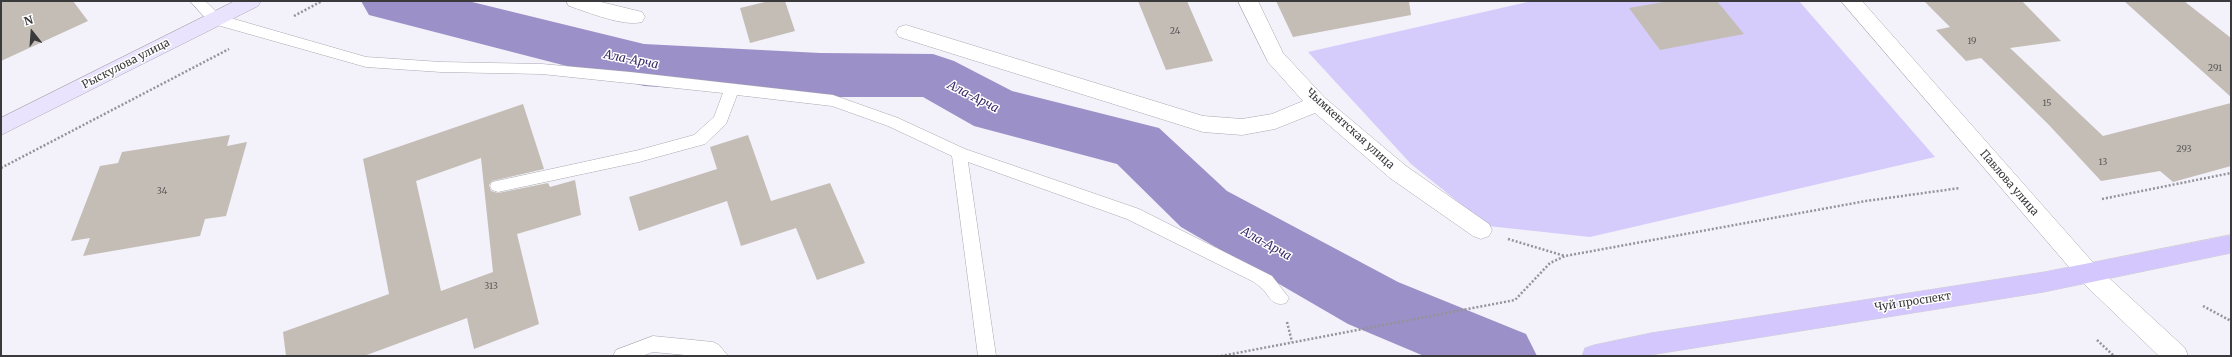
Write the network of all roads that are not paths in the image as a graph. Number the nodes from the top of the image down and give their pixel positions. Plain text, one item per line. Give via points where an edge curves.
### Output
1 (197, 1) edge
2 (251, 1) edge
3 (576, 1) edge
4 (1248, 1) edge
5 (1851, 1) edge
6 (635, 17) dead end
7 (215, 19) junction
8 (906, 32) dead end
9 (732, 89) junction
10 (1318, 103) junction
11 (1, 127) edge
12 (959, 153) junction
13 (498, 186) dead end
14 (1481, 230) road end
15 (2231, 244) edge
16 (2089, 274) junction
17 (1280, 298) dead end
18 (622, 356) edge
19 (719, 356) edge
20 (987, 356) edge
21 (1594, 356) edge
22 (2176, 356) edge

1 - 7 lane
2 - 7 main road, Рыскулова улица
3 - 6 street via 606,12
4 - 10 street, Чымкентская улица via 1275,56
5 - 16 street, Павлова улица
7 - 9 lane via 366,62 542,69
7 - 11 main road, Рыскулова улица
8 - 10 street via 1204,124 1242,127 1276,121
9 - 12 lane via 833,101 893,122
9 - 13 lane via 721,120 699,140 639,156
10 - 14 street, Чымкентская улица via 1398,172
12 - 17 lane via 1133,214 1254,274 1266,282
12 - 20 lane
15 - 16 main road, Чуй проспект
16 - 21 main road, Чуй проспект via 1651,344
16 - 22 street, Павлова улица
18 - 19 lane via 653,344 713,350

